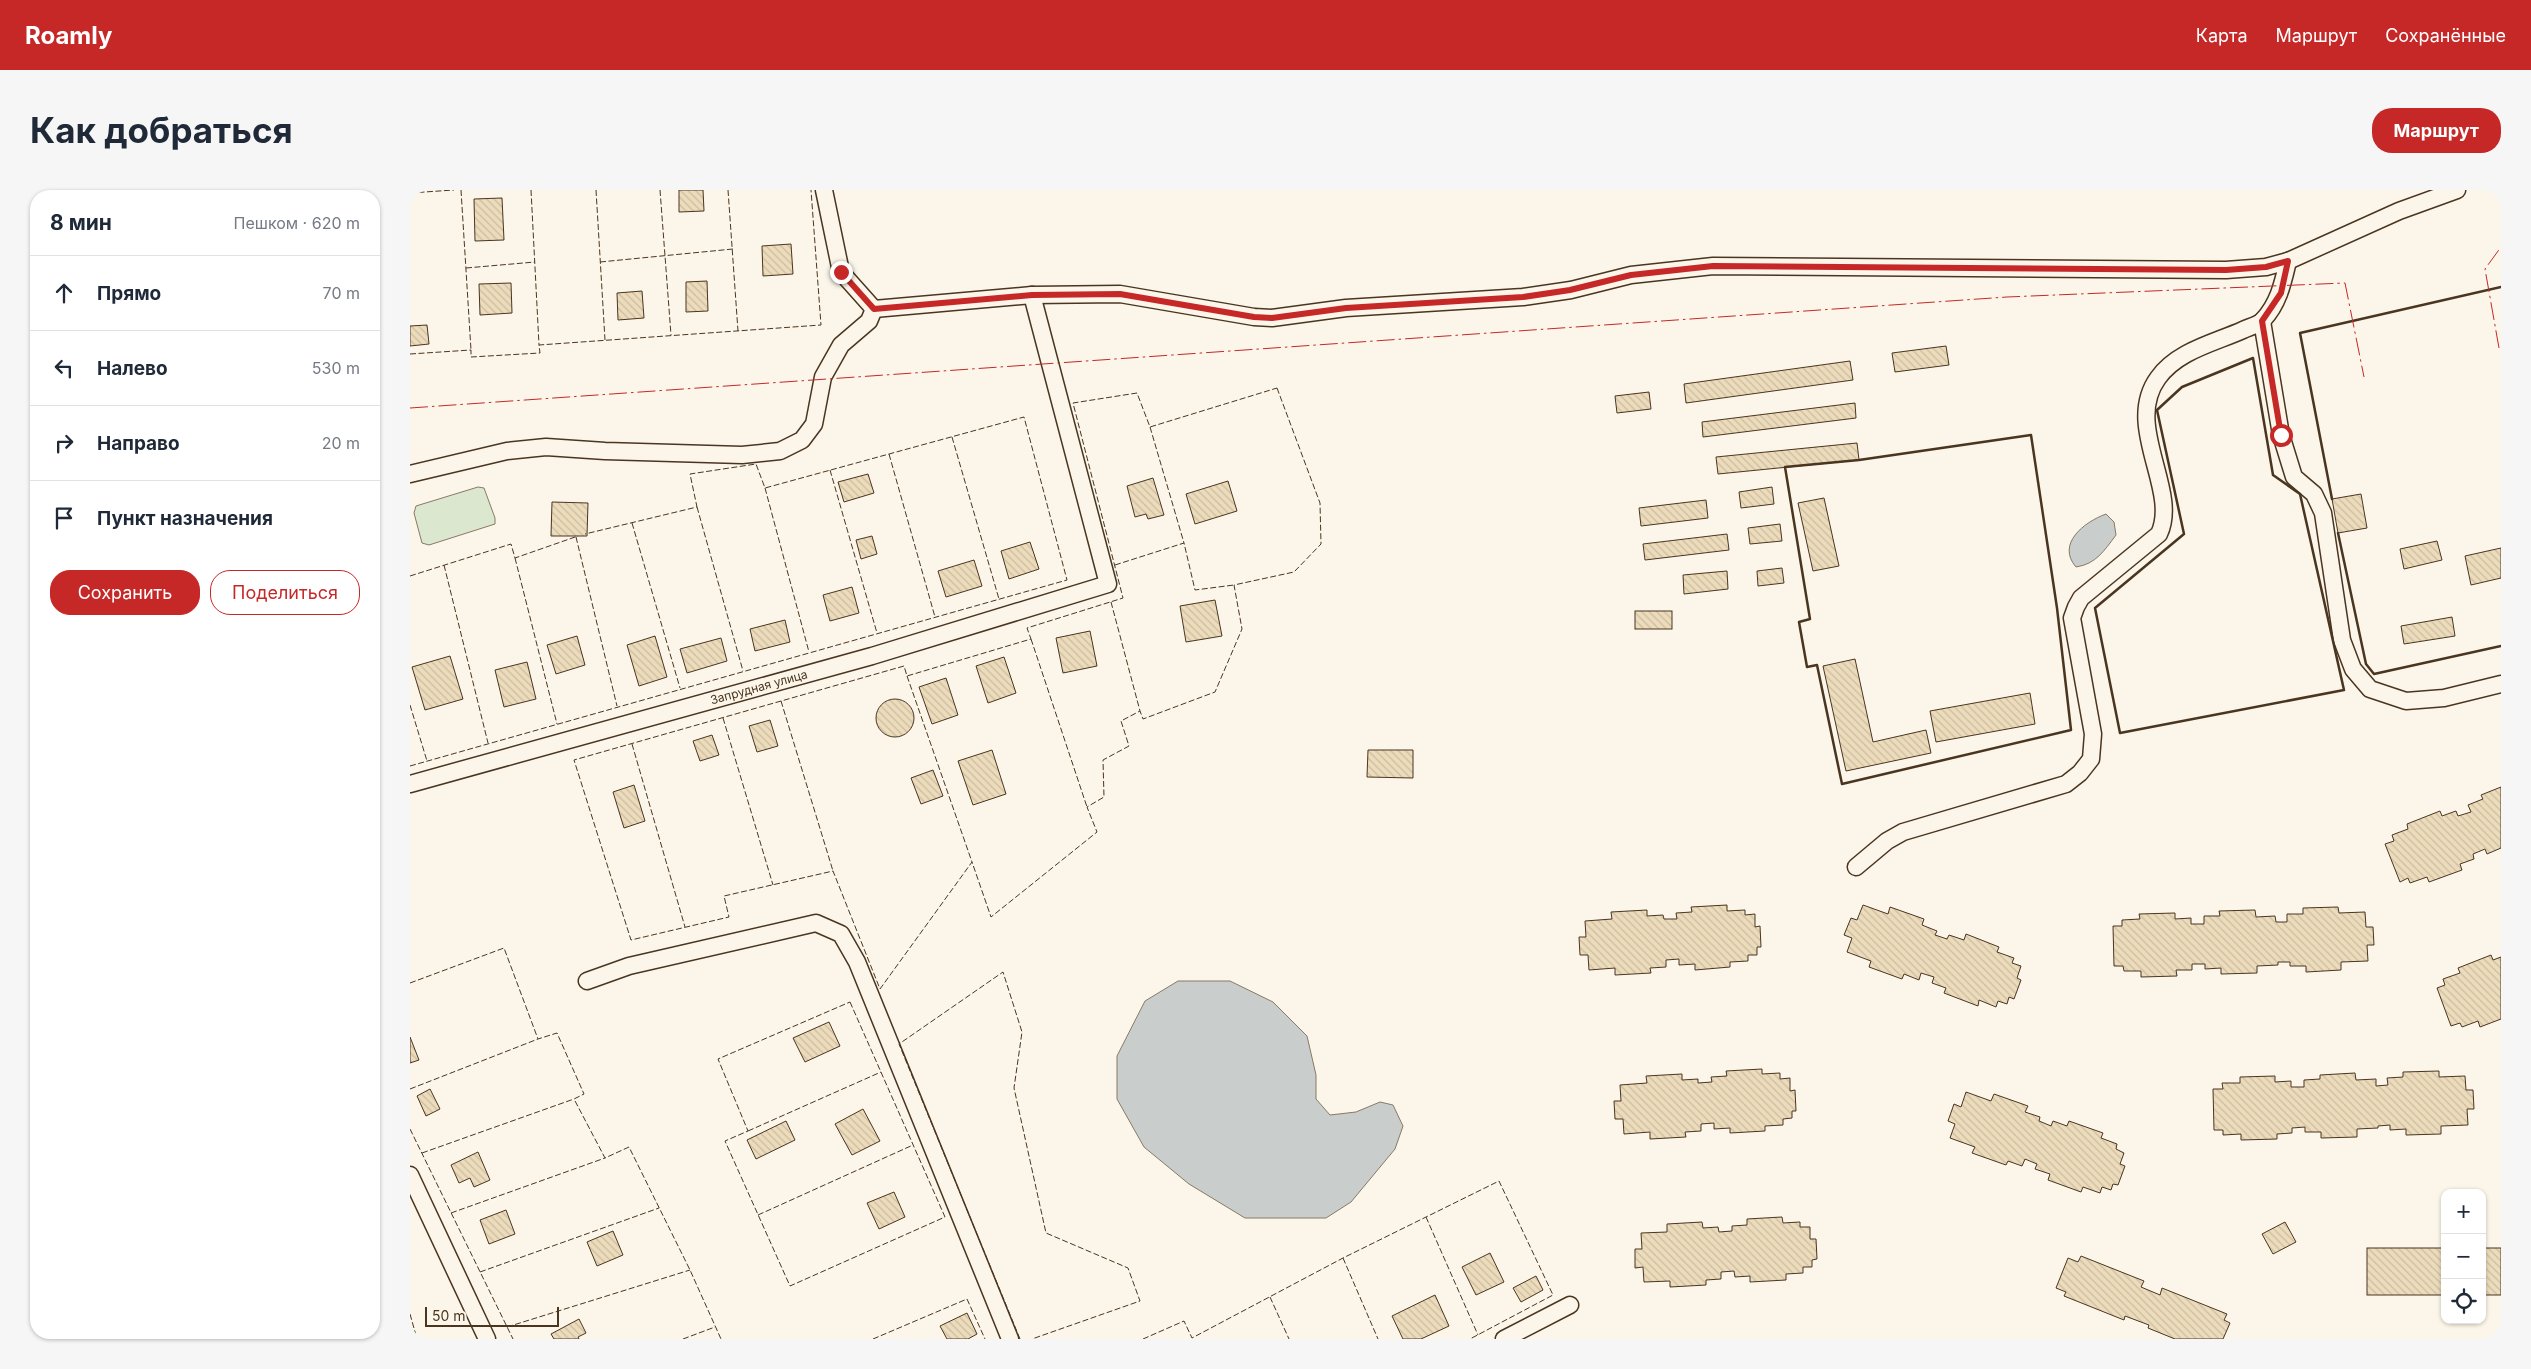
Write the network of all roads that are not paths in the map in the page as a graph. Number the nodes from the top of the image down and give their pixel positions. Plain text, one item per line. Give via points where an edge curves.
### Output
1 (824, 190) edge
2 (2457, 190) edge
3 (2288, 261) junction
4 (1032, 295) junction
5 (874, 309) junction
6 (2262, 321) junction
7 (410, 474) edge
8 (2501, 684) edge
9 (410, 784) edge
10 (1856, 866) dead end
11 (587, 981) dead end
12 (410, 1174) edge
13 (1570, 1305) dead end
14 (487, 1339) edge
15 (1010, 1339) edge
16 (1504, 1339) edge

1 - 5 street via 841,272
2 - 3 street via 2399,211
3 - 4 street via 2266,267 2226,270 1713,266 1631,275 1570,290 1523,297 1346,308 1272,318 1120,294
3 - 6 street via 2281,293
4 - 5 street
4 - 9 street, Запрудная улица via 1108,584 872,656
5 - 7 street via 869,322 840,345 823,377 814,424 802,440 780,451 742,455 546,447 507,451
6 - 8 street via 2281,435 2294,477 2314,494 2323,513 2342,640 2353,669 2370,689 2406,701 2444,698
6 - 10 street via 2176,359 2157,379 2147,417 2164,509 2163,526 2159,534 2081,598 2072,618 2093,734 2091,759 2066,784 1903,832 1886,841
11 - 15 street via 629,966 816,923 841,934 857,962
12 - 14 street
13 - 16 street

